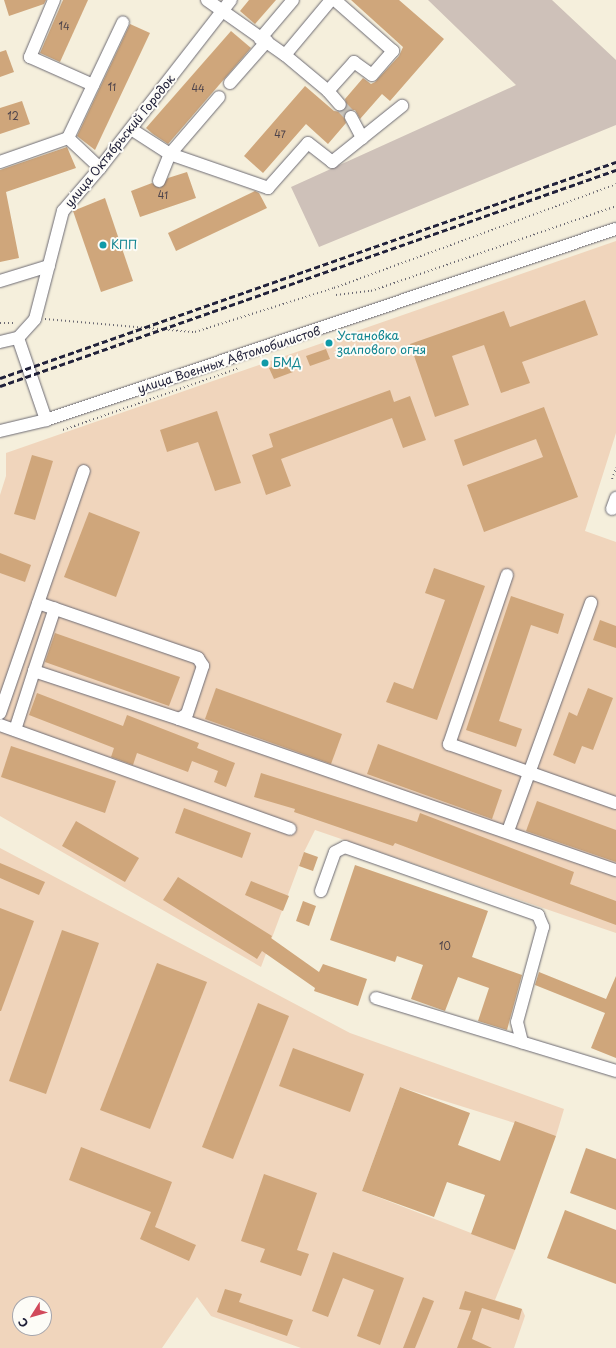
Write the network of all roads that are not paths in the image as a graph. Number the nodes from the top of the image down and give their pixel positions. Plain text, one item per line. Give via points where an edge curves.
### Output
1 (54, 0) edge
2 (207, 0) edge
3 (231, 0) edge
4 (293, 0) edge
5 (331, 0) edge
6 (335, 0) edge
7 (222, 11) junction
8 (122, 22) dead end
9 (263, 40) junction
10 (285, 55) junction
11 (230, 83) dead end
12 (93, 84) junction
13 (328, 91) junction
14 (219, 97) dead end
15 (340, 105) tunnel mouth
16 (402, 106) dead end
17 (351, 117) tunnel mouth
18 (130, 130) junction
19 (68, 138) junction
20 (362, 138) junction
21 (170, 154) junction
22 (0, 162) edge
23 (100, 168) junction
24 (159, 181) dead end
25 (616, 229) edge
26 (49, 266) junction
27 (0, 281) edge
28 (21, 335) junction
29 (0, 342) edge
30 (46, 420) junction
31 (0, 432) edge
32 (84, 471) dead end
33 (507, 576) dead end
34 (38, 602) junction
35 (591, 603) dead end
36 (55, 608) junction
37 (34, 671) junction
38 (0, 713) edge
39 (179, 719) junction
40 (0, 725) edge
41 (15, 730) junction
42 (529, 773) junction
43 (616, 803) edge
44 (290, 829) dead end
45 (508, 830) junction
46 (616, 870) edge
47 (321, 892) dead end
48 (376, 998) dead end
49 (522, 1042) junction
50 (616, 1071) edge

1 - 12 street via 30,57
2 - 7 street
3 - 7 street, улица Октябрьский Городок
4 - 9 street
5 - 10 street
6 - 13 street via 393,51 372,75 354,62
7 - 9 street
7 - 18 street, улица Октябрьский Городок
8 - 12 street
9 - 10 street
9 - 11 street
10 - 13 street
12 - 19 street
13 - 15 street
14 - 21 street
16 - 20 street
17 - 20 street
18 - 21 street
18 - 23 street, улица Октябрьский Городок
19 - 22 street
19 - 23 street
20 - 21 street via 332,162 308,143 268,188
21 - 24 street
23 - 26 street, улица Октябрьский Городок via 63,211
25 - 30 street, улица Военных Автомобилистов
26 - 27 street
26 - 28 street, улица Октябрьский Городок via 35,319
28 - 29 street
28 - 30 street
30 - 31 street, улица Военных Автомобилистов
32 - 34 street
33 - 42 street via 449,744
34 - 36 street
34 - 38 street
35 - 42 street
36 - 37 street
36 - 39 street via 198,658 203,666 188,714
37 - 39 street
37 - 41 street
39 - 45 street
40 - 41 street
41 - 44 street
42 - 43 street
42 - 45 street
45 - 46 street
47 - 49 street via 335,852 346,847 538,916 543,927 517,1022
48 - 49 street
49 - 50 street

